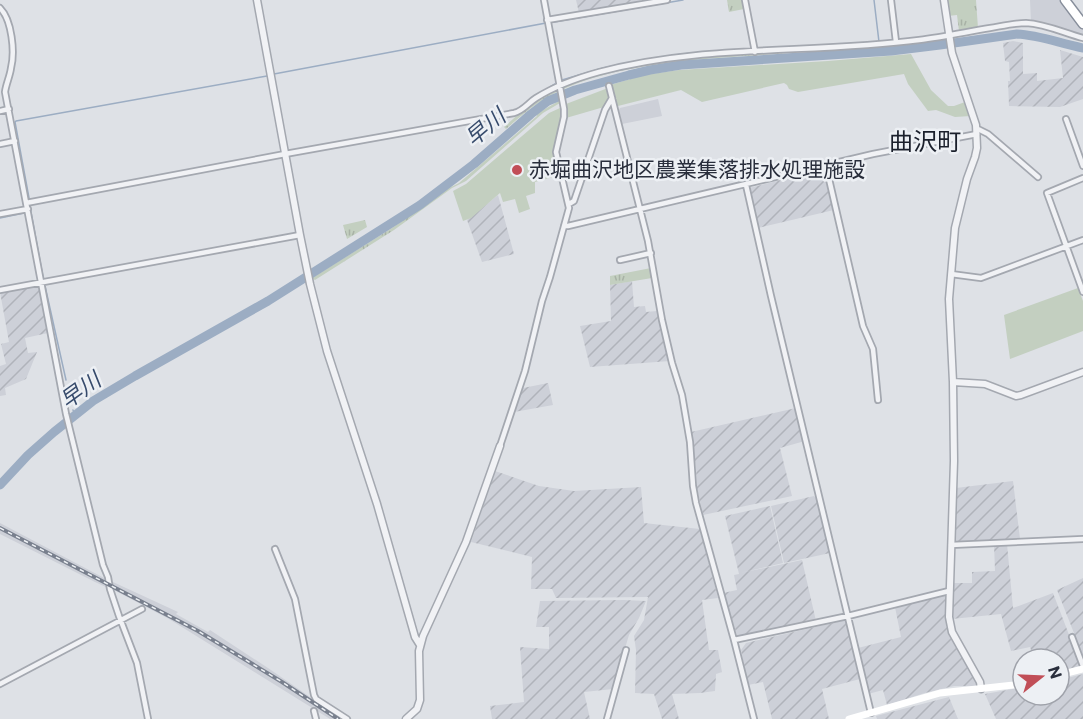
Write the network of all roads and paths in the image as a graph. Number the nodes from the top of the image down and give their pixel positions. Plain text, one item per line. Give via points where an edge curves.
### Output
1 (257, 0) edge
2 (543, 0) edge
3 (667, 0) edge
4 (745, 0) edge
5 (891, 0) edge
6 (944, 0) edge
7 (1068, 1) edge
8 (644, 2) edge
9 (0, 8) edge
10 (547, 20) junction
11 (1083, 24) edge
12 (949, 36) junction
13 (1083, 38) edge
14 (896, 42) junction
15 (755, 52) junction
16 (609, 86) dead end
17 (560, 87) junction
18 (612, 98) junction
19 (9, 109) junction
20 (0, 111) edge
21 (1066, 119) dead end
22 (977, 131) junction
23 (15, 141) junction
24 (0, 144) edge
25 (285, 154) junction
26 (1083, 163) edge
27 (826, 166) junction
28 (1038, 177) dead end
29 (1083, 178) edge
30 (747, 185) junction
31 (26, 203) junction
32 (569, 204) junction
33 (28, 209) junction
34 (640, 209) junction
35 (0, 214) edge
36 (564, 226) junction
37 (300, 236) junction
38 (1083, 240) edge
39 (1066, 246) junction
40 (651, 254) junction
41 (620, 260) dead end
42 (951, 274) junction
43 (42, 282) junction
44 (0, 290) edge
45 (1083, 292) edge
46 (1083, 372) edge
47 (953, 382) junction
48 (878, 400) dead end
49 (500, 446) joint
50 (1083, 539) edge
51 (951, 545) junction
52 (275, 549) dead end
53 (949, 591) junction
54 (142, 609) dead end
55 (848, 616) junction
56 (121, 620) junction
57 (1072, 637) dead end
58 (734, 640) junction
59 (420, 645) junction
60 (626, 650) dead end
61 (1083, 668) edge
62 (0, 684) edge
63 (1011, 685) edge
64 (981, 689) junction
65 (314, 711) dead end
66 (871, 713) junction
67 (148, 719) edge
68 (316, 719) edge
69 (347, 719) edge
70 (406, 719) edge
71 (607, 719) edge
72 (754, 719) edge
73 (849, 719) edge

1 - 25 street
2 - 10 street
3 - 8 street
4 - 15 street
5 - 14 street
6 - 12 street
7 - 11 highway
8 - 10 street
9 - 19 street via 8,23 12,53 6,89
10 - 17 street
12 - 13 street via 1026,23
12 - 14 street
12 - 22 street
14 - 15 street
15 - 17 street via 630,65 591,74
16 - 18 street
17 - 25 street via 514,113
17 - 32 street via 564,117 556,156
18 - 32 street via 574,201
18 - 34 street
19 - 20 street
19 - 23 street
21 - 26 street
22 - 27 street
22 - 28 street via 988,134
22 - 42 street via 975,157 955,228
23 - 24 street
23 - 31 street
25 - 31 street
25 - 37 street
27 - 30 street
27 - 48 street via 863,326 873,349
29 - 39 street via 1047,193
30 - 34 street
30 - 55 street
31 - 33 street
32 - 36 street
33 - 35 street
33 - 43 street
34 - 36 street
34 - 40 street
36 - 49 street via 525,371
37 - 43 street
37 - 59 street via 327,351
38 - 39 street
39 - 42 street via 981,278
39 - 45 street
40 - 41 street
40 - 58 street via 662,320 682,395 696,502
42 - 47 street
43 - 44 street
43 - 56 street via 69,428 102,565
46 - 47 street via 1016,396 985,384
47 - 51 street
49 - 59 street via 466,542
50 - 51 street
51 - 53 street
52 - 69 street via 295,599 314,695
53 - 55 street
53 - 64 street via 950,627
54 - 56 street
55 - 58 street
55 - 66 street
56 - 62 street
56 - 67 street via 137,663
57 - 61 street
58 - 72 street
59 - 70 street via 420,700
60 - 71 street
63 - 64 main road
64 - 66 main road via 940,693
65 - 68 street
66 - 73 main road

